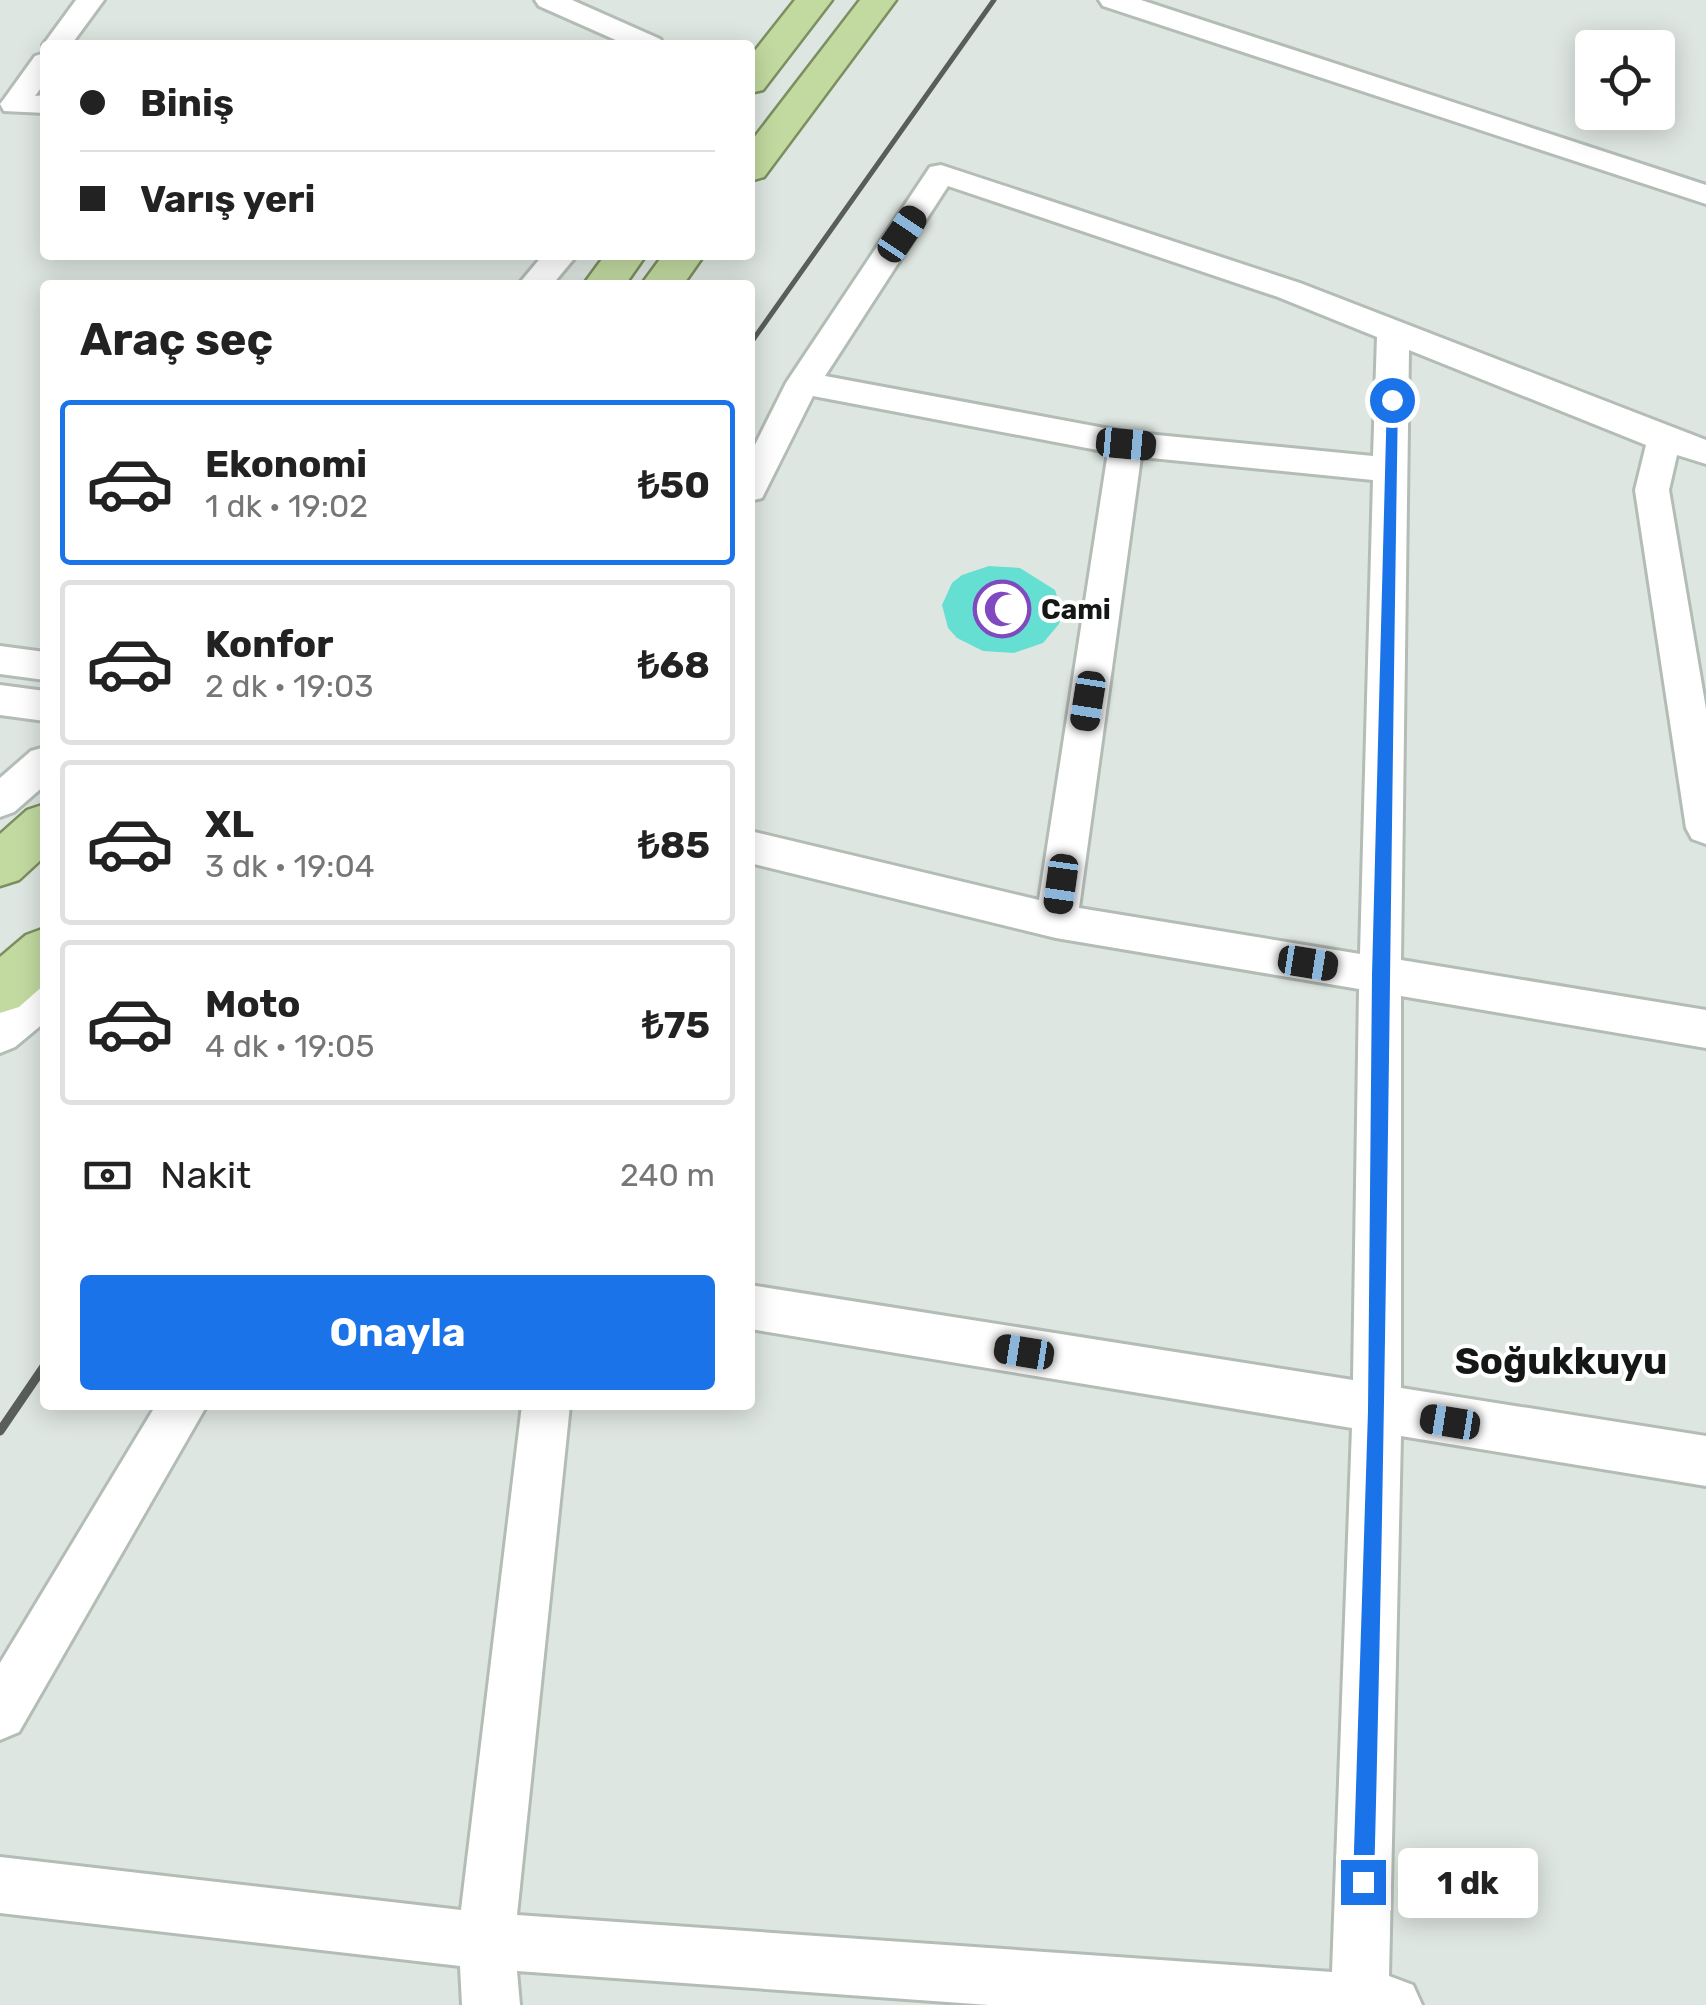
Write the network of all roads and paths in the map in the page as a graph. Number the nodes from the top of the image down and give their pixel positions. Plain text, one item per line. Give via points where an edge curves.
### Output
1 (90, 0) edge
2 (549, 0) edge
3 (814, 0) edge
4 (878, 0) edge
5 (1114, 0) edge
6 (62, 40) edge
7 (639, 40) edge
8 (40, 69) edge
9 (755, 76) edge
10 (40, 105) edge
11 (7, 114) edge
12 (755, 161) edge
13 (1706, 195) edge
14 (556, 260) edge
15 (538, 280) edge
16 (1393, 331) junction
17 (804, 383) junction
18 (1664, 439) junction
19 (1126, 444) junction
20 (1706, 452) edge
21 (1391, 470) junction
22 (755, 479) edge
23 (0, 660) edge
24 (40, 665) edge
25 (0, 700) edge
26 (40, 705) edge
27 (40, 766) edge
28 (0, 800) edge
29 (1706, 828) edge
30 (40, 829) edge
31 (755, 849) edge
32 (0, 865) edge
33 (1056, 921) junction
34 (40, 955) edge
35 (1380, 975) junction
36 (0, 990) edge
37 (40, 1000) edge
38 (1706, 1029) edge
39 (0, 1034) edge
40 (755, 1307) edge
41 (180, 1410) edge
42 (545, 1410) edge
43 (1377, 1411) junction
44 (1706, 1462) edge
45 (0, 1713) edge
46 (0, 1884) edge
47 (486, 1942) junction
48 (1371, 2004) edge
49 (491, 2005) edge

1 - 6 street
2 - 7 street
3 - 9 highway
4 - 12 highway
5 - 13 street
8 - 11 street
10 - 11 street
14 - 15 street
16 - 17 street via 942,174
16 - 18 street
16 - 21 street
17 - 19 street
17 - 22 street
18 - 20 street
18 - 29 street via 1652,490
19 - 21 street
19 - 33 street
21 - 35 street
23 - 24 street
25 - 26 street
27 - 28 street
30 - 32 highway
31 - 33 street
33 - 35 street
34 - 36 highway
35 - 38 street
35 - 43 street
37 - 39 street
40 - 43 street
41 - 45 street
42 - 47 street
43 - 44 street
43 - 48 street
46 - 47 street
47 - 48 street
47 - 49 street

